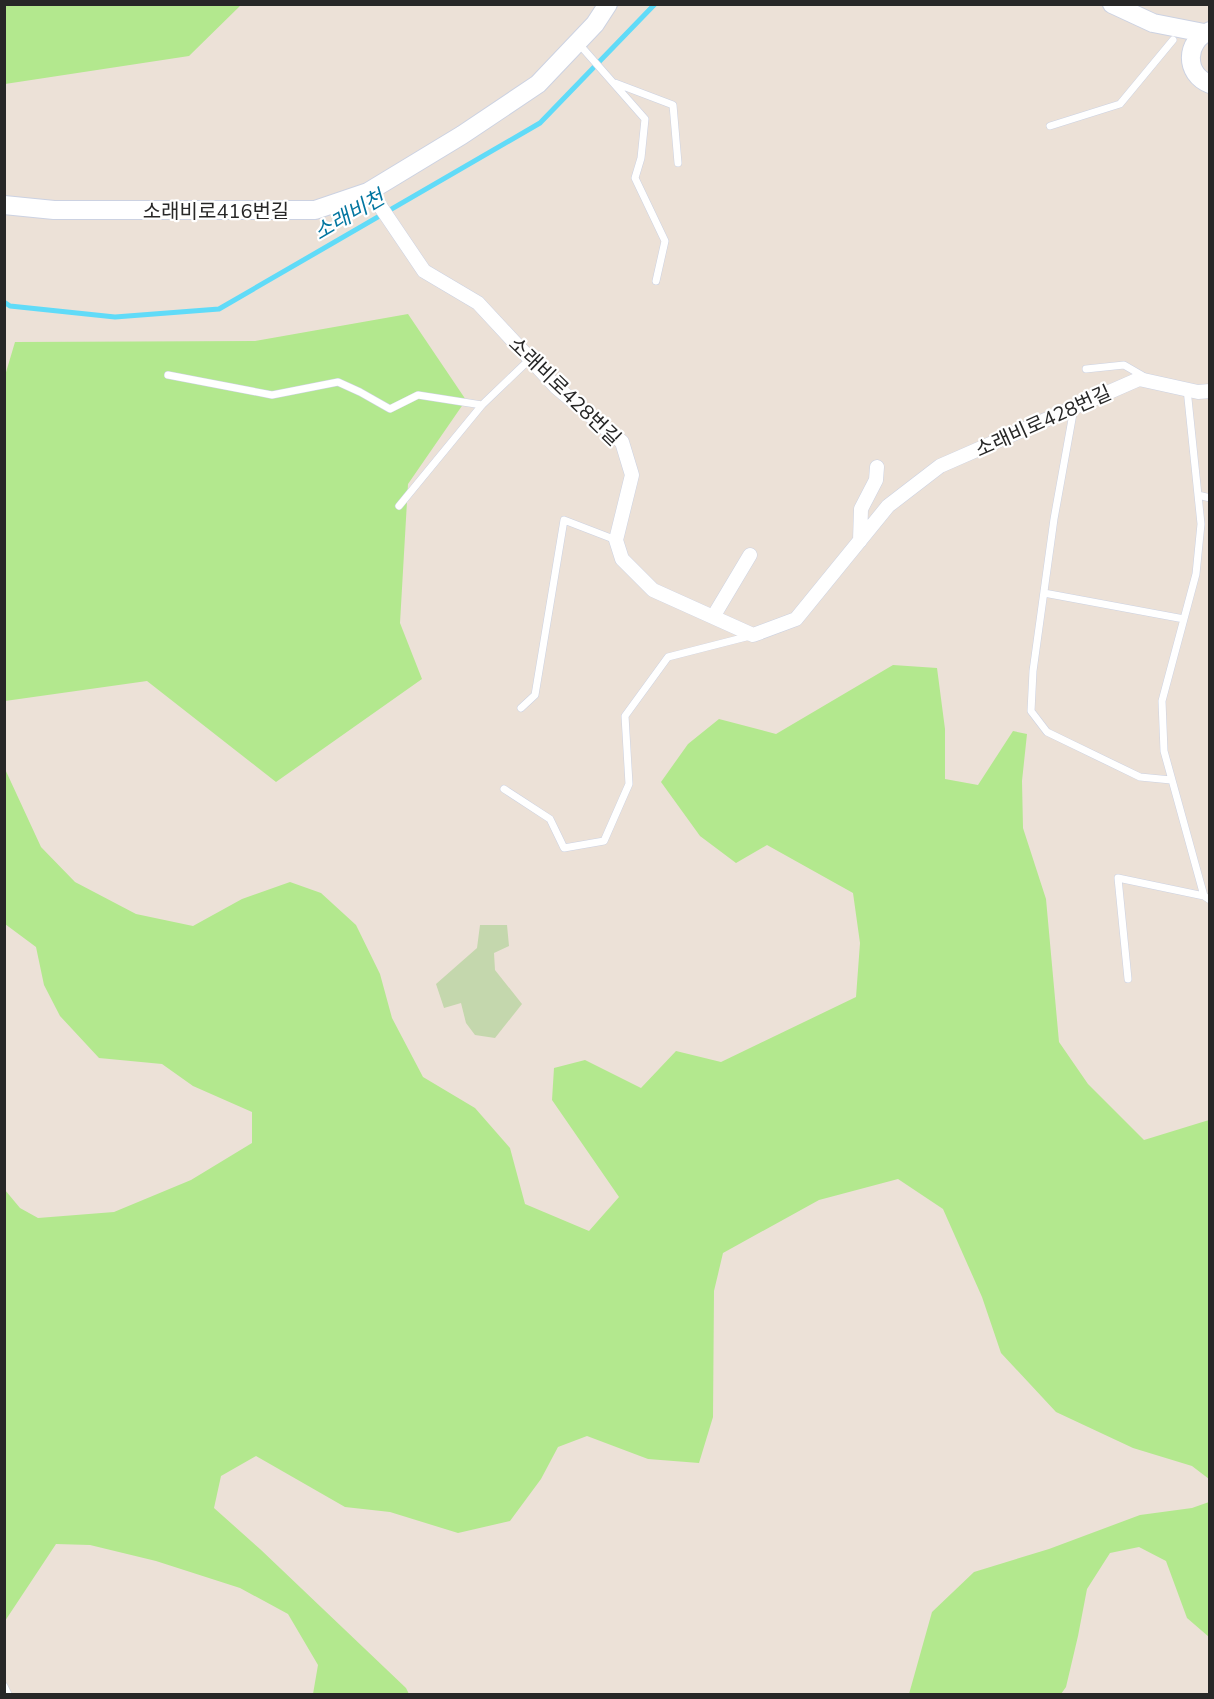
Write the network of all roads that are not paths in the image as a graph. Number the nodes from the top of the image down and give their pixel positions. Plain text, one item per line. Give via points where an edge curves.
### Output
1 (608, 4) edge
2 (1112, 4) edge
3 (1153, 23) junction
4 (1208, 31) edge
5 (1173, 40) junction
6 (584, 49) junction
7 (1190, 60) junction
8 (612, 82) junction
9 (1209, 84) edge
10 (1050, 126) dead end
11 (678, 164) dead end
12 (373, 198) junction
13 (4, 205) edge
14 (656, 281) dead end
15 (530, 359) junction
16 (1086, 369) dead end
17 (168, 375) dead end
18 (1155, 383) junction
19 (1187, 389) junction
20 (1209, 391) edge
21 (482, 405) junction
22 (1074, 408) junction
23 (877, 467) dead end
24 (1198, 495) junction
25 (1209, 498) edge
26 (399, 506) dead end
27 (616, 540) junction
28 (860, 541) junction
29 (750, 555) dead end
30 (1044, 593) junction
31 (713, 617) junction
32 (1184, 619) junction
33 (753, 635) junction
34 (520, 708) dead end
35 (1170, 780) junction
36 (504, 789) dead end
37 (1207, 898) edge
38 (1128, 979) dead end
39 (4, 1686) edge
40 (8, 1695) edge

1 - 6 street, 소래비로416번길
2 - 3 street
3 - 4 street
3 - 5 street
4 - 7 street via 1193,44
5 - 7 street
5 - 10 lane via 1120,104
6 - 8 lane
6 - 12 street, 소래비로416번길
7 - 9 street via 1195,73
8 - 11 lane via 673,105
8 - 14 lane via 645,119 635,178 665,241
12 - 13 street, 소래비로416번길 via 315,210 54,210
12 - 15 street, 소래비로428번길 via 424,271 478,303
15 - 21 lane
15 - 27 street, 소래비로428번길 via 556,387 622,442 632,475
16 - 18 lane via 1124,365
17 - 21 lane via 272,395 338,382 390,409 418,395
18 - 19 street, 소래비로428번길
18 - 22 street, 소래비로428번길 via 1139,380
19 - 20 street, 소래비로428번길
19 - 24 lane
21 - 26 lane
22 - 28 street, 소래비로428번길 via 940,466 888,506
22 - 30 lane
23 - 28 street via 876,480 861,509
24 - 25 lane
24 - 32 lane via 1201,524 1196,574
27 - 31 street via 622,559 652,590
27 - 34 lane via 564,520 535,695
28 - 33 street, 소래비로428번길 via 796,619
29 - 31 street
30 - 32 lane
30 - 35 lane via 1031,711 1047,732 1140,777
31 - 33 street
32 - 35 lane via 1162,701 1164,751
33 - 36 lane via 668,657 626,716 629,784 604,841 564,848 550,819
35 - 37 lane
37 - 38 lane via 1118,878
39 - 40 lane

